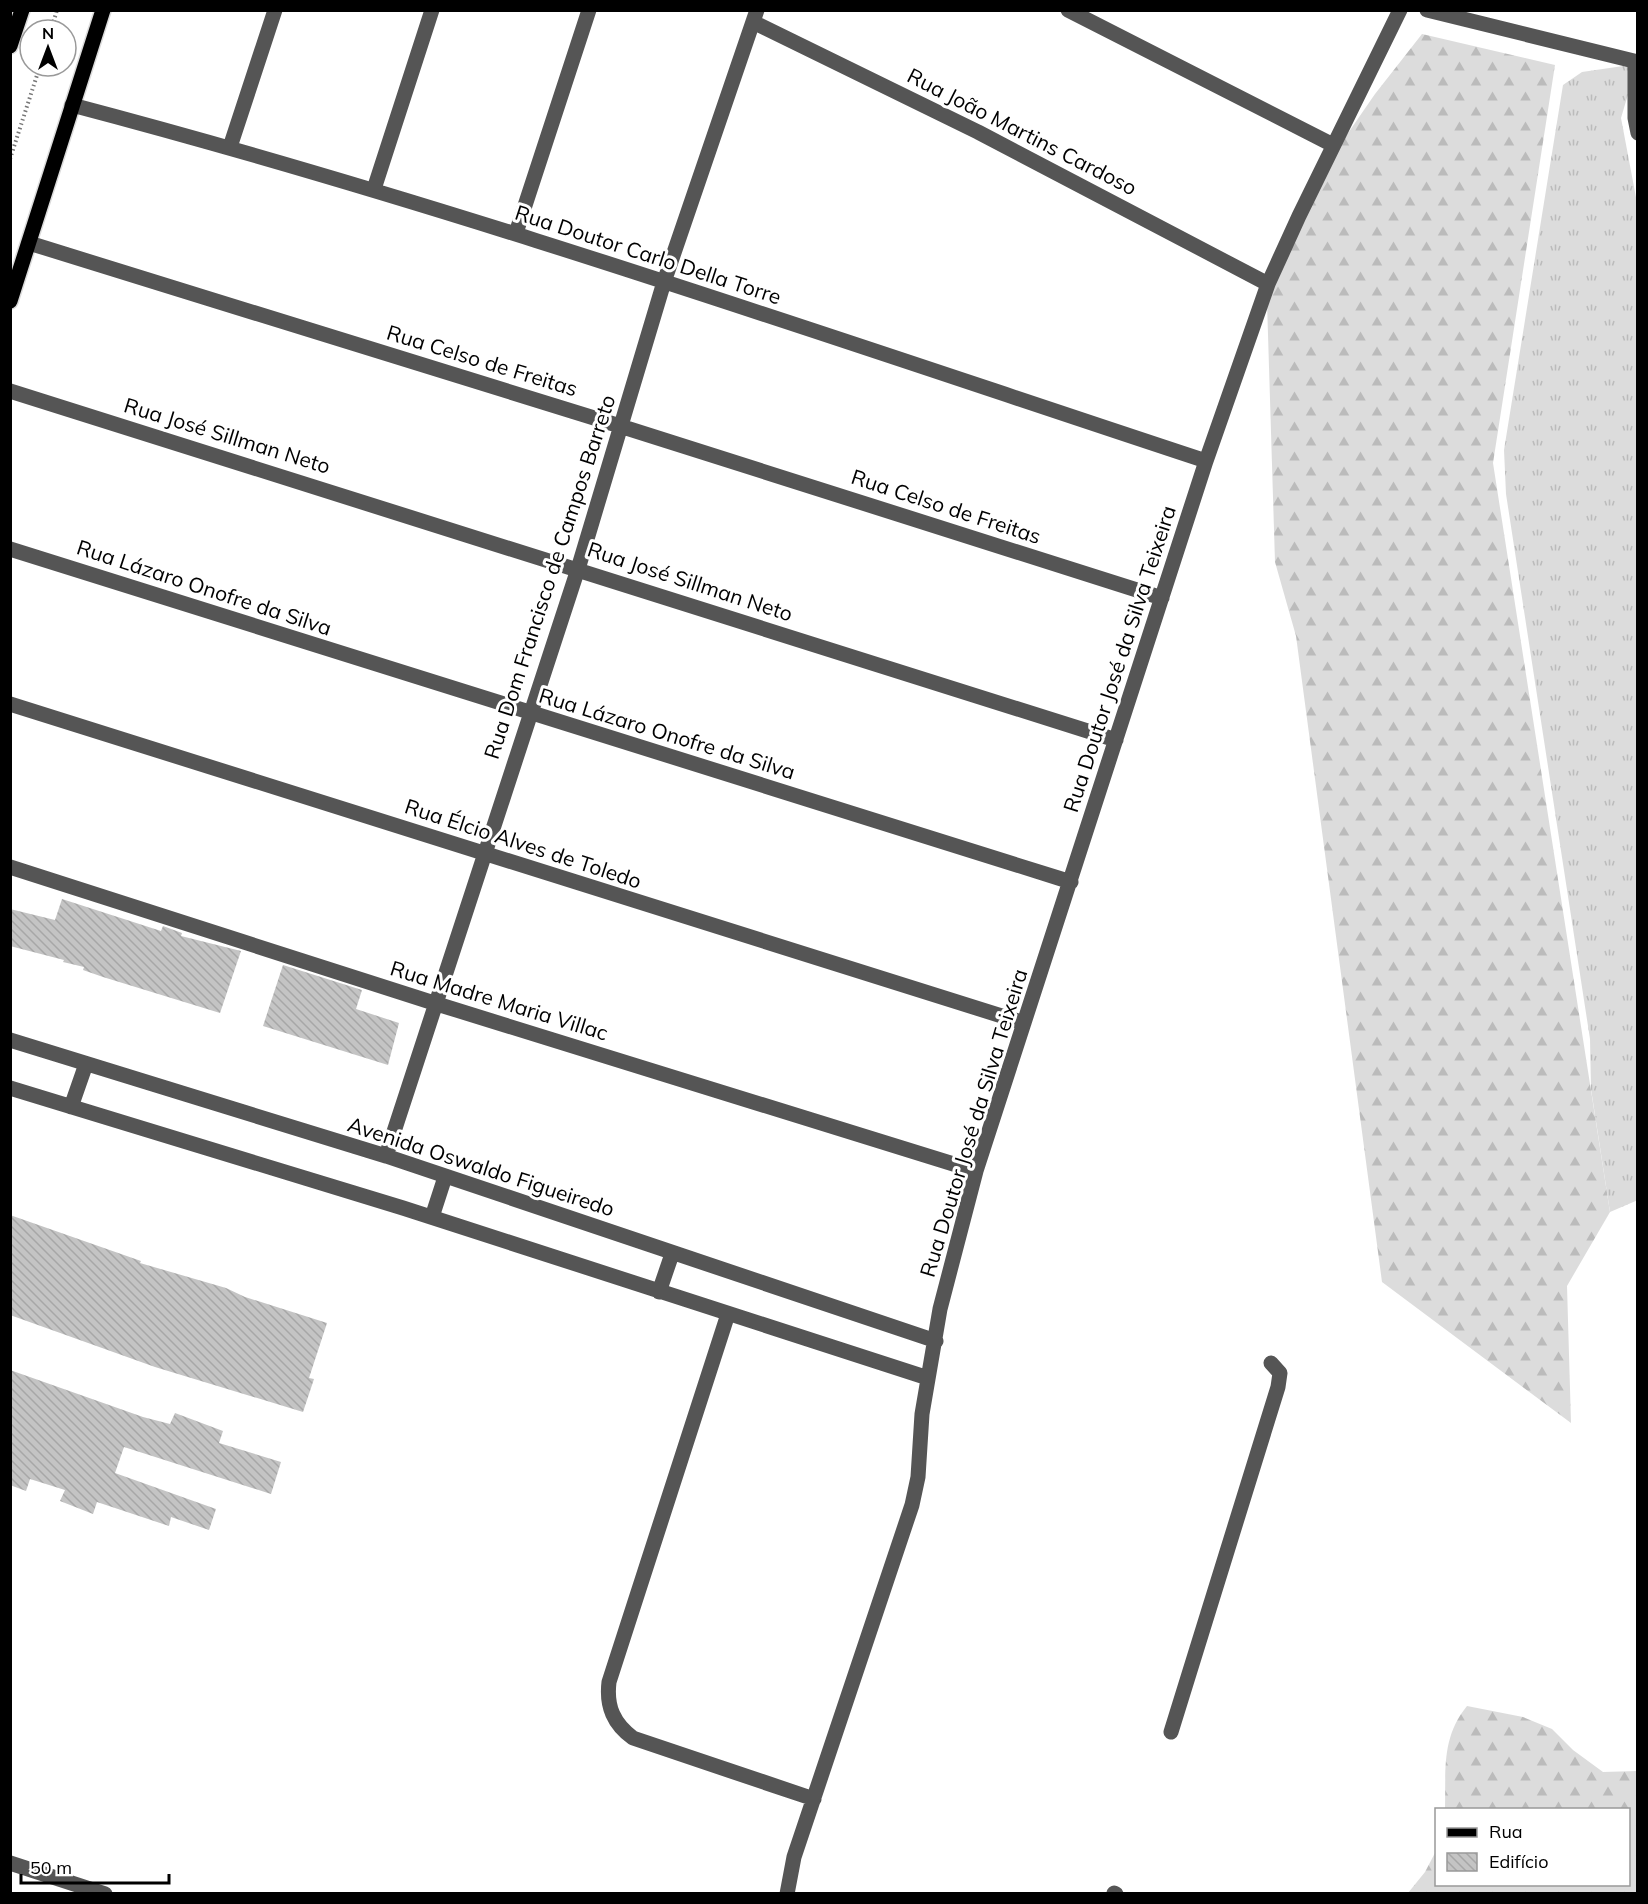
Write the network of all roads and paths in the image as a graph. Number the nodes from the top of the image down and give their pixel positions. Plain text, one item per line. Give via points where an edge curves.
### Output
1 (21, 10) edge
2 (103, 10) edge
3 (275, 10) edge
4 (432, 10) edge
5 (589, 10) edge
6 (1068, 10) edge
7 (1400, 10) edge
8 (1427, 10) edge
9 (10, 14) edge
10 (755, 16) edge
11 (10, 46) edge
12 (1636, 62) edge
13 (36, 78) edge
14 (72, 105) junction
15 (1638, 134) edge
16 (1332, 145) junction
17 (230, 147) junction
18 (10, 159) edge
19 (374, 189) junction
20 (516, 232) junction
21 (29, 243) junction
22 (663, 282) junction
23 (1268, 284) junction
24 (10, 301) edge
25 (10, 390) edge
26 (620, 426) junction
27 (1206, 461) junction
28 (10, 549) edge
29 (578, 569) junction
30 (1162, 598) junction
31 (10, 704) edge
32 (529, 714) junction
33 (1116, 740) junction
34 (484, 854) junction
35 (10, 867) edge
36 (1071, 882) junction
37 (437, 1004) junction
38 (1024, 1023) junction
39 (10, 1040) edge
40 (86, 1064) junction
41 (10, 1088) edge
42 (71, 1107) junction
43 (386, 1156) junction
44 (976, 1171) junction
45 (445, 1177) junction
46 (432, 1217) junction
47 (672, 1254) junction
48 (659, 1292) junction
49 (728, 1314) junction
50 (936, 1341) junction
51 (1271, 1363) dead end
52 (928, 1378) junction
53 (1171, 1732) dead end
54 (814, 1799) junction
55 (10, 1863) edge
56 (105, 1893) edge
57 (787, 1893) edge

1 - 9 street
1 - 11 main road
2 - 14 main road
3 - 17 street
4 - 19 street
5 - 20 street
6 - 16 street
7 - 16 street, Rua Doutor José da Silva Teixeira
8 - 12 street
10 - 22 street, Rua Dom Francisco de Campos Barreto
10 - 23 street, Rua João Martins Cardoso
12 - 15 street via 1634,108
13 - 18 path
14 - 17 street, Rua Doutor Carlo Della Torre
14 - 21 main road
16 - 23 street, Rua Doutor José da Silva Teixeira
17 - 19 street, Rua Doutor Carlo Della Torre
19 - 20 street, Rua Doutor Carlo Della Torre
20 - 22 street, Rua Doutor Carlo Della Torre
21 - 24 main road
21 - 26 street, Rua Celso de Freitas
22 - 26 street, Rua Dom Francisco de Campos Barreto
22 - 27 street, Rua Doutor Carlo Della Torre
23 - 27 street, Rua Doutor José da Silva Teixeira
25 - 29 street, Rua José Sillman Neto
26 - 29 street, Rua Dom Francisco de Campos Barreto
26 - 30 street, Rua Celso de Freitas
27 - 30 street, Rua Doutor José da Silva Teixeira
28 - 32 street, Rua Lázaro Onofre da Silva
29 - 32 street, Rua Dom Francisco de Campos Barreto
29 - 33 street, Rua José Sillman Neto
30 - 33 street, Rua Doutor José da Silva Teixeira
31 - 34 street, Rua Élcio Alves de Toledo
32 - 34 street, Rua Dom Francisco de Campos Barreto
32 - 36 street, Rua Lázaro Onofre da Silva
33 - 36 street, Rua Doutor José da Silva Teixeira
34 - 37 street, Rua Dom Francisco de Campos Barreto
34 - 38 street, Rua Élcio Alves de Toledo
35 - 37 street, Rua Madre Maria Villac
36 - 38 street, Rua Doutor José da Silva Teixeira
37 - 43 street, Rua Dom Francisco de Campos Barreto
37 - 44 street, Rua Madre Maria Villac
38 - 44 street, Rua Doutor José da Silva Teixeira
39 - 40 street, Avenida Oswaldo Figueiredo
40 - 42 street
40 - 43 street, Avenida Oswaldo Figueiredo
41 - 42 street
42 - 46 street
43 - 45 street, Avenida Oswaldo Figueiredo
44 - 50 street, Rua Doutor José da Silva Teixeira via 940,1309
45 - 46 street
45 - 47 street, Avenida Oswaldo Figueiredo
46 - 48 street
47 - 48 street
47 - 50 street, Avenida Oswaldo Figueiredo
48 - 49 street
49 - 52 street
49 - 54 street via 609,1682 608,1702 615,1721 633,1738
50 - 52 street, Rua Doutor José da Silva Teixeira
51 - 53 street via 1280,1373 1278,1387
52 - 54 street, Rua Doutor José da Silva Teixeira via 912,1505
54 - 57 street, Rua Doutor José da Silva Teixeira via 794,1857
55 - 56 street

